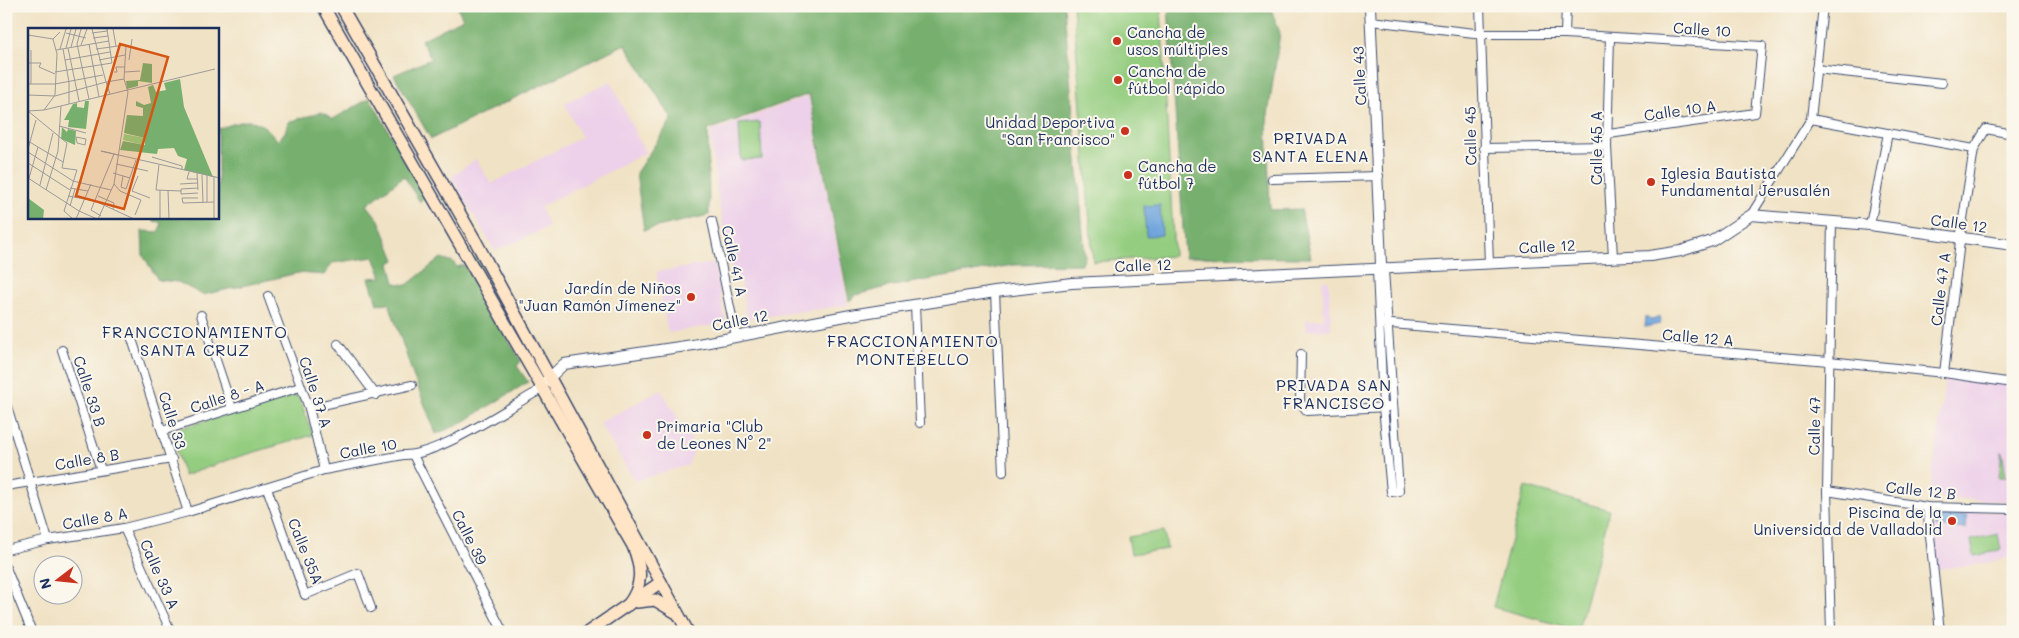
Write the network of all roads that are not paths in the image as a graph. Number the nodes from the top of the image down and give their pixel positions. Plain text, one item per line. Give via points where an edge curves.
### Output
1 (322, 6) edge
2 (341, 6) edge
3 (1370, 6) edge
4 (1480, 6) edge
5 (1566, 6) edge
6 (1824, 6) edge
7 (1371, 21) junction
8 (1483, 34) junction
9 (1565, 34) junction
10 (1610, 37) junction
11 (1816, 69) junction
12 (1942, 83) dead end
13 (1755, 113) joint
14 (1811, 119) junction
15 (1888, 133) junction
16 (1609, 134) junction
17 (2013, 134) edge
18 (1607, 146) junction
19 (1484, 148) junction
20 (1974, 149) junction
21 (1379, 176) junction
22 (1272, 179) dead end
23 (1751, 215) junction
24 (712, 221) dead end
25 (1832, 221) junction
26 (1870, 226) junction
27 (1961, 238) junction
28 (474, 240) junction
29 (2013, 245) edge
30 (460, 248) junction
31 (1613, 258) junction
32 (1489, 264) junction
33 (1381, 268) junction
34 (995, 292) junction
35 (268, 296) dead end
36 (915, 305) junction
37 (201, 315) dead end
38 (1380, 323) junction
39 (1389, 325) junction
40 (131, 336) dead end
41 (736, 336) junction
42 (338, 344) dead end
43 (62, 350) dead end
44 (1301, 354) dead end
45 (1829, 361) junction
46 (1944, 372) junction
47 (550, 376) junction
48 (2013, 383) edge
49 (412, 385) dead end
50 (300, 387) junction
51 (541, 387) junction
52 (376, 395) junction
53 (6, 403) edge
54 (1387, 407) junction
55 (232, 408) junction
56 (309, 408) junction
57 (920, 423) dead end
58 (162, 431) junction
59 (413, 455) junction
60 (172, 460) junction
61 (101, 470) junction
62 (324, 470) junction
63 (1003, 472) dead end
64 (31, 482) junction
65 (6, 486) edge
66 (267, 488) junction
67 (1827, 491) junction
68 (1926, 507) junction
69 (2013, 509) edge
70 (188, 512) junction
71 (124, 528) junction
72 (48, 540) junction
73 (6, 550) edge
74 (6, 568) edge
75 (661, 582) junction
76 (628, 605) junction
77 (371, 608) dead end
78 (681, 620) junction
79 (32, 632) edge
80 (170, 632) edge
81 (503, 632) edge
82 (588, 632) edge
83 (688, 632) edge
84 (1831, 632) edge
85 (1940, 632) edge

1 - 30 main road
2 - 28 main road
3 - 7 street, Calle 43
4 - 8 street, Calle 45
5 - 9 street
6 - 11 street
7 - 8 street, Calle 10
7 - 21 street, Calle 43
8 - 9 street, Calle 10
8 - 19 street, Calle 45
9 - 10 street, Calle 10
10 - 13 street, Calle 10 via 1762,46
10 - 16 street, Calle 45 A
11 - 12 street
11 - 14 street
13 - 16 street, Calle 10 A
14 - 15 street
14 - 23 street, Calle 12
15 - 20 street
15 - 26 street
16 - 18 street, Calle 45 A
17 - 20 street via 1986,129
18 - 19 street
18 - 31 street, Calle 45 A
19 - 32 street, Calle 45
20 - 27 street, Calle 47 A
21 - 22 street
21 - 33 street, Calle 43
23 - 25 street, Calle 12
23 - 31 street, Calle 12 via 1705,244 1650,256
24 - 41 street, Calle 41 A
25 - 26 street, Calle 12
25 - 45 street, Calle 47
26 - 27 street, Calle 12
27 - 29 street, Calle 12
27 - 46 street, Calle 47 A
28 - 30 main road
28 - 47 main road
30 - 51 main road
31 - 32 street, Calle 12
32 - 33 street, Calle 12
33 - 34 street, Calle 12 via 1098,281
33 - 38 street
33 - 39 street
34 - 36 street, Calle 12
34 - 63 street
35 - 50 street, Calle 37 A
36 - 41 street, Calle 12
36 - 57 street
37 - 55 street
38 - 39 street, Calle 12 A
38 - 54 street
39 - 45 street, Calle 12 A
39 - 54 street
40 - 58 street, Calle 33
41 - 47 street, Calle 12 via 564,364
42 - 52 street
43 - 61 street, Calle 33 B
44 - 54 street via 1300,402 1307,411
45 - 46 street, Calle 12 A
45 - 67 street, Calle 47
46 - 48 street, Calle 12 A
47 - 51 street, Calle 12
47 - 75 main road
49 - 52 street
50 - 55 street, Calle 8 - A
50 - 56 street, Calle 37 A
51 - 59 street, Calle 10 via 462,434
51 - 76 main road via 637,557 640,581
52 - 56 street
53 - 64 street
54 - 54 street via 1391,492 1399,491
55 - 58 street, Calle 8 - A
56 - 62 street, Calle 37 A
58 - 60 street, Calle 33
59 - 62 street, Calle 10
59 - 81 street, Calle 39
60 - 61 street, Calle 8 B
60 - 70 street, Calle 33
61 - 64 street, Calle 8 B
62 - 66 street, Calle 10
64 - 65 street, Calle 8 B
64 - 72 street
66 - 70 street, Calle 10
66 - 77 street, Calle 35A via 305,595 358,573
67 - 68 street, Calle 12 B
67 - 84 street, Calle 47
68 - 69 street, Calle 12 B
68 - 85 street
70 - 71 street, Calle 8 A
71 - 72 street, Calle 8 A
71 - 80 street, Calle 33 A
72 - 73 street, Calle 8 A
74 - 79 street
75 - 76 main road
75 - 78 main road
76 - 78 main road via 655,600 668,606
76 - 82 main road
78 - 83 main road

